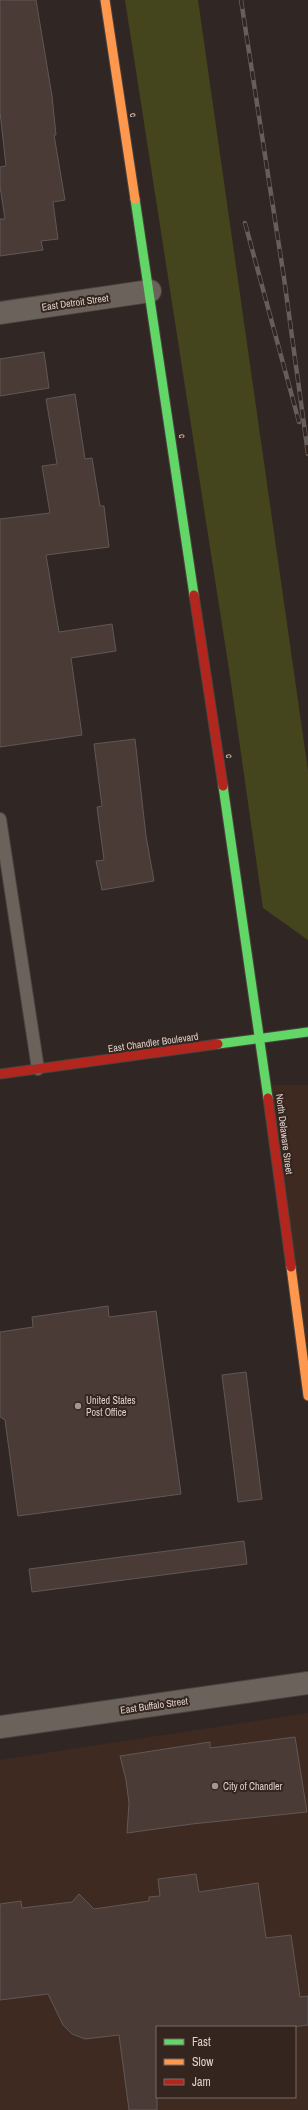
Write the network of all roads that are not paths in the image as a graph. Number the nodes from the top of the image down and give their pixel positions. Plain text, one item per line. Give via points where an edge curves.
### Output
1 (105, 0) edge
2 (150, 291) junction
3 (0, 313) edge
4 (0, 819) edge
5 (237, 875) joint
6 (308, 1032) edge
7 (261, 1039) junction
8 (38, 1069) junction
9 (0, 1074) edge
10 (308, 1396) edge
11 (308, 1683) edge
12 (0, 1727) edge

1 - 2 street, c
2 - 3 street, East Detroit Street
2 - 5 street, c
4 - 8 lane
5 - 7 street, North Delaware Street
6 - 7 street, East Chandler Boulevard
7 - 8 street, East Chandler Boulevard
7 - 10 street, North Delaware Street
8 - 9 street, East Chandler Boulevard
11 - 12 street, East Buffalo Street

